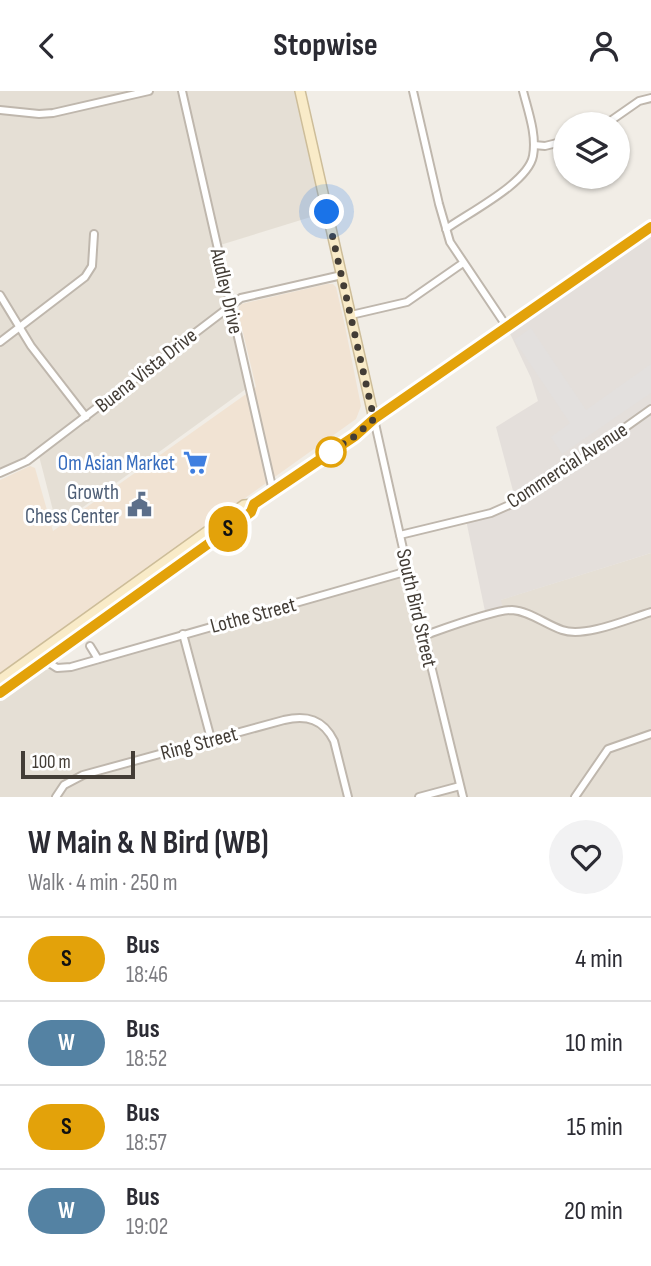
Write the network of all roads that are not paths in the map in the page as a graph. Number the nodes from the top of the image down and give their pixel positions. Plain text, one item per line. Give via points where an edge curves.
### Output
1 (149, 91) edge
2 (182, 91) edge
3 (300, 91) edge
4 (413, 91) edge
5 (523, 91) edge
6 (642, 91) edge
7 (651, 98) edge
8 (0, 110) edge
9 (623, 112) edge
10 (553, 144) edge
11 (534, 145) junction
12 (651, 227) edge
13 (446, 229) junction
14 (94, 234) dead end
15 (463, 263) junction
16 (342, 275) junction
17 (0, 295) edge
18 (230, 306) junction
19 (351, 315) junction
20 (507, 327) junction
21 (19, 328) junction
22 (0, 342) edge
23 (651, 409) edge
24 (86, 417) junction
25 (374, 419) junction
26 (0, 473) edge
27 (273, 491) junction
28 (254, 504) junction
29 (400, 535) junction
30 (408, 571) junction
31 (651, 612) edge
32 (183, 634) junction
33 (423, 635) junction
34 (90, 646) dead end
35 (98, 659) junction
36 (46, 661) junction
37 (0, 680) edge
38 (0, 693) edge
39 (651, 734) edge
40 (211, 739) junction
41 (460, 786) junction
42 (56, 797) edge
43 (348, 797) edge
44 (419, 797) edge
45 (463, 797) edge
46 (575, 797) edge

1 - 8 street via 53,113
2 - 18 street, Audley Drive
3 - 16 main road
4 - 13 street
5 - 11 street
6 - 7 street
7 - 9 street
10 - 11 street
11 - 13 street via 529,166 519,178
12 - 20 main road
13 - 15 street
14 - 21 street via 92,266 85,277
15 - 19 street via 407,302
15 - 20 street
16 - 18 street, Buena Vista Drive via 252,295
16 - 19 main road
17 - 21 street
18 - 24 street, Buena Vista Drive
18 - 27 street, Audley Drive
19 - 25 main road
20 - 25 main road
21 - 22 street
21 - 24 street
23 - 29 street, Commercial Avenue via 516,502 491,513
24 - 26 street, Buena Vista Drive via 27,460
25 - 27 main road
25 - 29 street, South Bird Street
27 - 28 main road
28 - 36 main road via 251,512 222,534
28 - 37 main road via 244,505
29 - 30 street, South Bird Street
30 - 32 street, Lothe Street
30 - 33 street, South Bird Street
31 - 33 street via 573,632 525,613 503,611
32 - 35 street, Lothe Street
32 - 40 street
33 - 41 street, South Bird Street
34 - 35 street
35 - 36 street, Lothe Street via 61,669
36 - 38 main road
39 - 46 street via 608,750
40 - 42 street, Ring Street via 83,775 64,785
40 - 43 street, Ring Street via 295,717 310,718 325,726 334,741
41 - 44 street
41 - 45 street, South Bird Street

